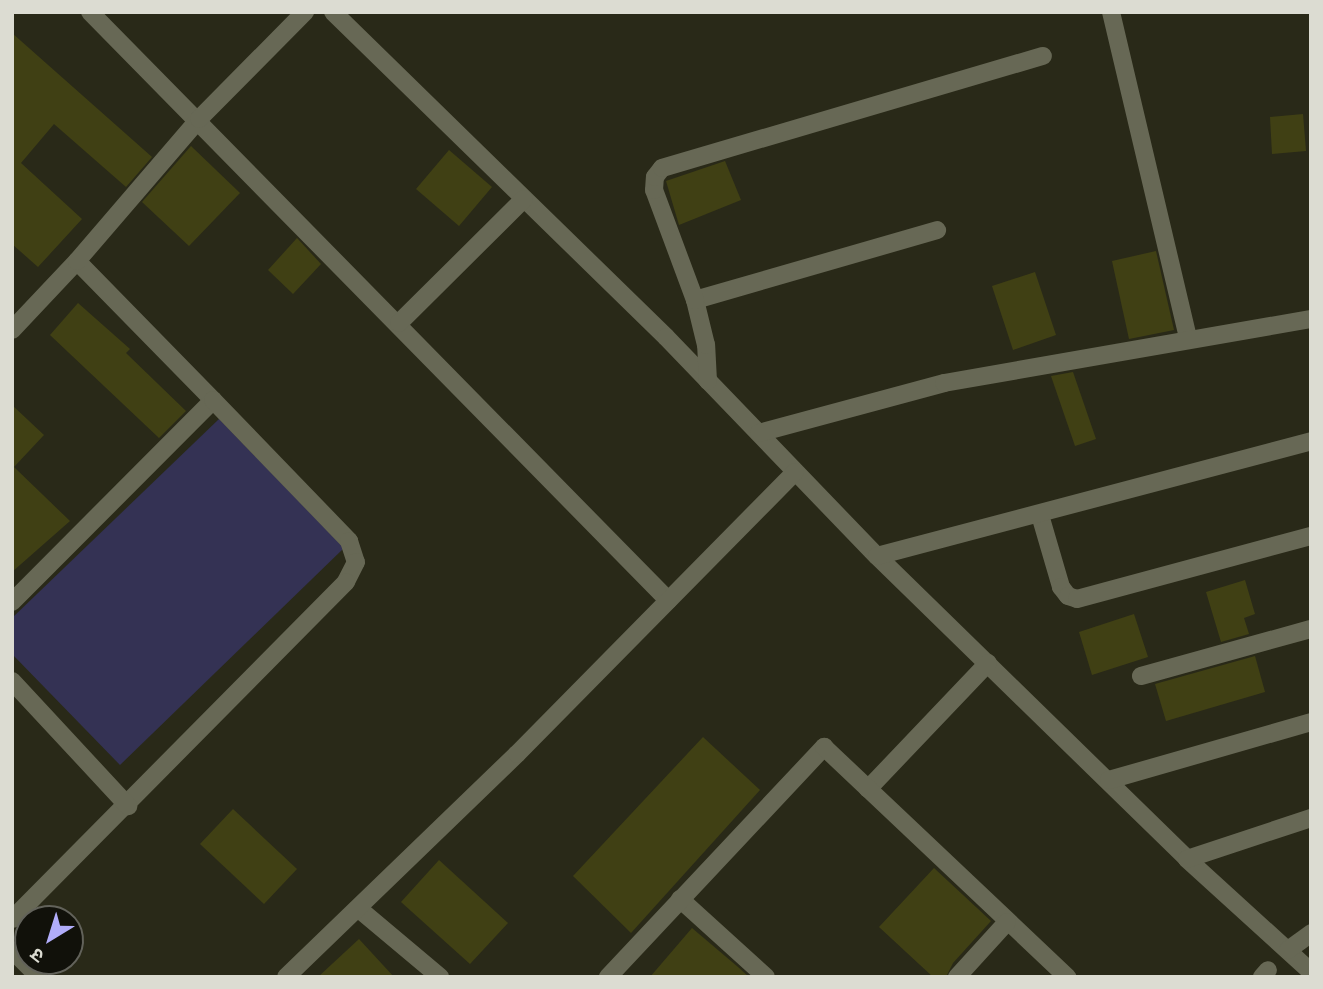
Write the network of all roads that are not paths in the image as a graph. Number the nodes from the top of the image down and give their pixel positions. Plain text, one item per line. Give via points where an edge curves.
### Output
1 (305, 12) edge
2 (333, 12) edge
3 (1111, 12) edge
4 (100, 15) edge
5 (1043, 56) dead end
6 (199, 119) junction
7 (524, 199) junction
8 (937, 230) dead end
9 (77, 261) junction
10 (695, 300) junction
11 (1311, 319) edge
12 (399, 323) junction
13 (12, 330) edge
14 (1188, 339) junction
15 (708, 381) junction
16 (213, 400) junction
17 (759, 433) junction
18 (1311, 441) edge
19 (794, 472) junction
20 (1040, 515) junction
21 (1311, 536) edge
22 (877, 556) junction
23 (668, 600) junction
24 (12, 602) edge
25 (1311, 629) edge
26 (989, 663) junction
27 (1141, 676) dead end
28 (12, 681) edge
29 (1311, 722) edge
30 (1109, 780) junction
31 (868, 789) junction
32 (128, 806) junction
33 (1311, 818) edge
34 (1187, 859) junction
35 (680, 900) junction
36 (359, 909) junction
37 (12, 919) edge
38 (1007, 922) junction
39 (1311, 933) edge
40 (12, 950) edge
41 (1288, 950) junction
42 (1311, 972) edge
43 (39, 977) edge
44 (286, 977) edge
45 (440, 977) edge
46 (608, 977) edge
47 (766, 977) edge
48 (957, 977) edge
49 (1067, 977) edge

1 - 6 street
2 - 7 street
3 - 14 street
4 - 6 street
5 - 10 street via 662,168 655,177 654,190
6 - 9 street
6 - 12 street
7 - 12 street
7 - 15 street
8 - 10 street
9 - 13 street
9 - 16 street
10 - 15 street via 706,345
11 - 14 street
12 - 23 street
14 - 17 street via 944,383
15 - 17 street
16 - 24 street
16 - 32 street via 349,541 356,562 346,582
17 - 19 street
18 - 20 street
19 - 22 street
19 - 23 street
20 - 21 street via 1061,587 1077,599
20 - 22 street
22 - 26 street
23 - 36 street
25 - 27 street
26 - 30 street
26 - 31 street
28 - 32 street
29 - 30 street
30 - 34 street
31 - 35 street via 824,747
31 - 38 street
32 - 37 street
33 - 34 street
34 - 41 street
35 - 46 street
35 - 47 street
36 - 44 street
36 - 45 street
38 - 48 street
38 - 49 street
39 - 41 street
40 - 43 street
41 - 42 street

